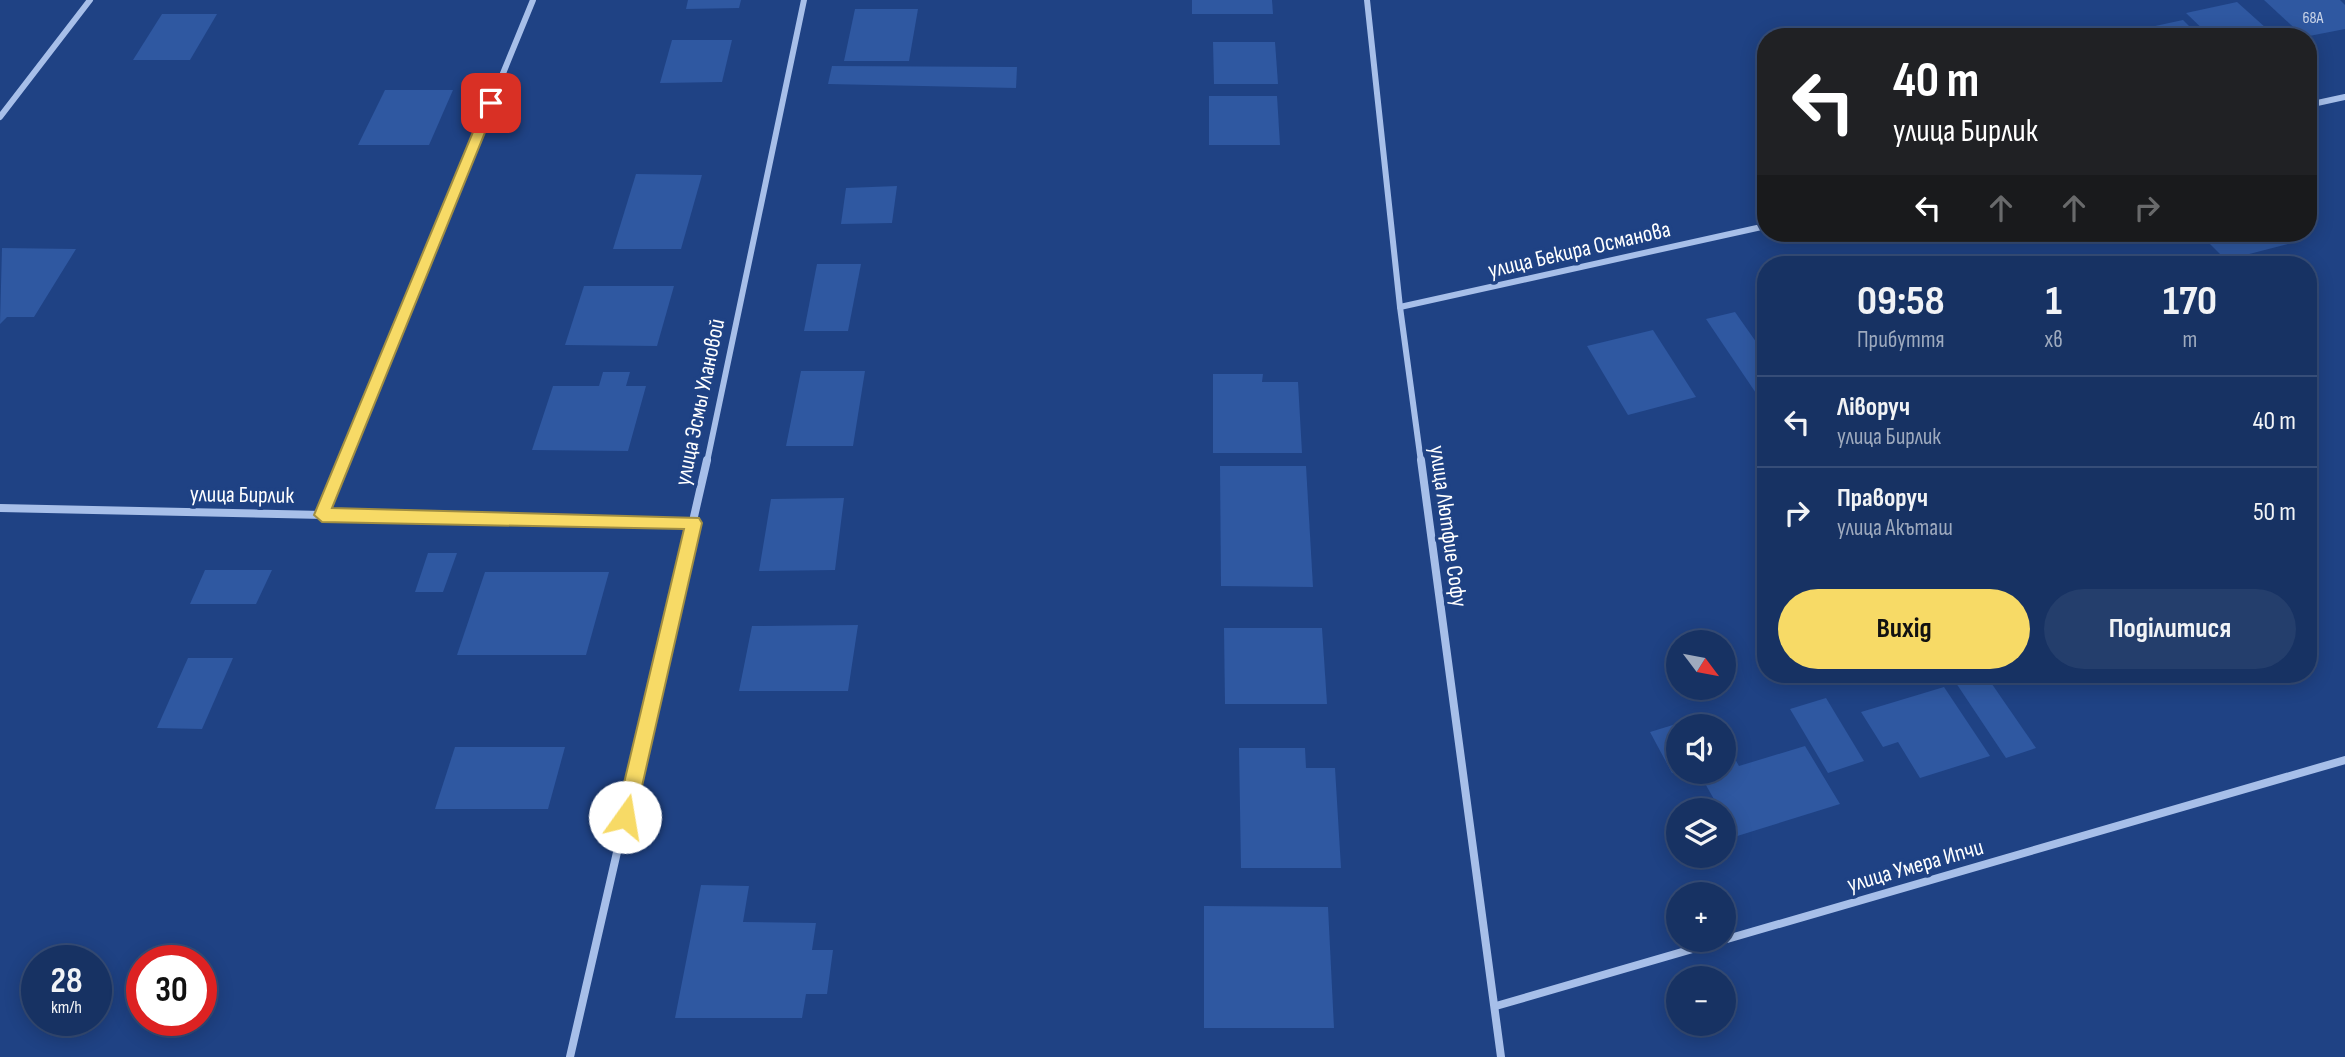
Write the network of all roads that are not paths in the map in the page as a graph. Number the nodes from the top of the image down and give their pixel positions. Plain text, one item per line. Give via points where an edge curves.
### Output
1 (90, 0) edge
2 (533, 0) edge
3 (804, 0) edge
4 (1367, 0) edge
5 (2345, 97) edge
6 (2317, 103) edge
7 (0, 117) edge
8 (1757, 228) edge
9 (1400, 307) junction
10 (0, 508) edge
11 (322, 515) junction
12 (694, 523) junction
13 (2345, 760) edge
14 (1496, 1006) junction
15 (570, 1057) edge
16 (1501, 1057) edge

1 - 7 street
2 - 11 street
3 - 12 street, улица Эсмы Улановой
4 - 9 street, улица Лютфие Софу
5 - 6 street
8 - 9 street, улица Бекира Османова
9 - 14 street, улица Лютфие Софу
10 - 11 street, улица Бирлик
11 - 12 street, улица Бирлик
12 - 15 street, улица Эсмы Улановой
13 - 14 street, улица Умера Ипчи
14 - 16 street, улица Лютфие Софу

